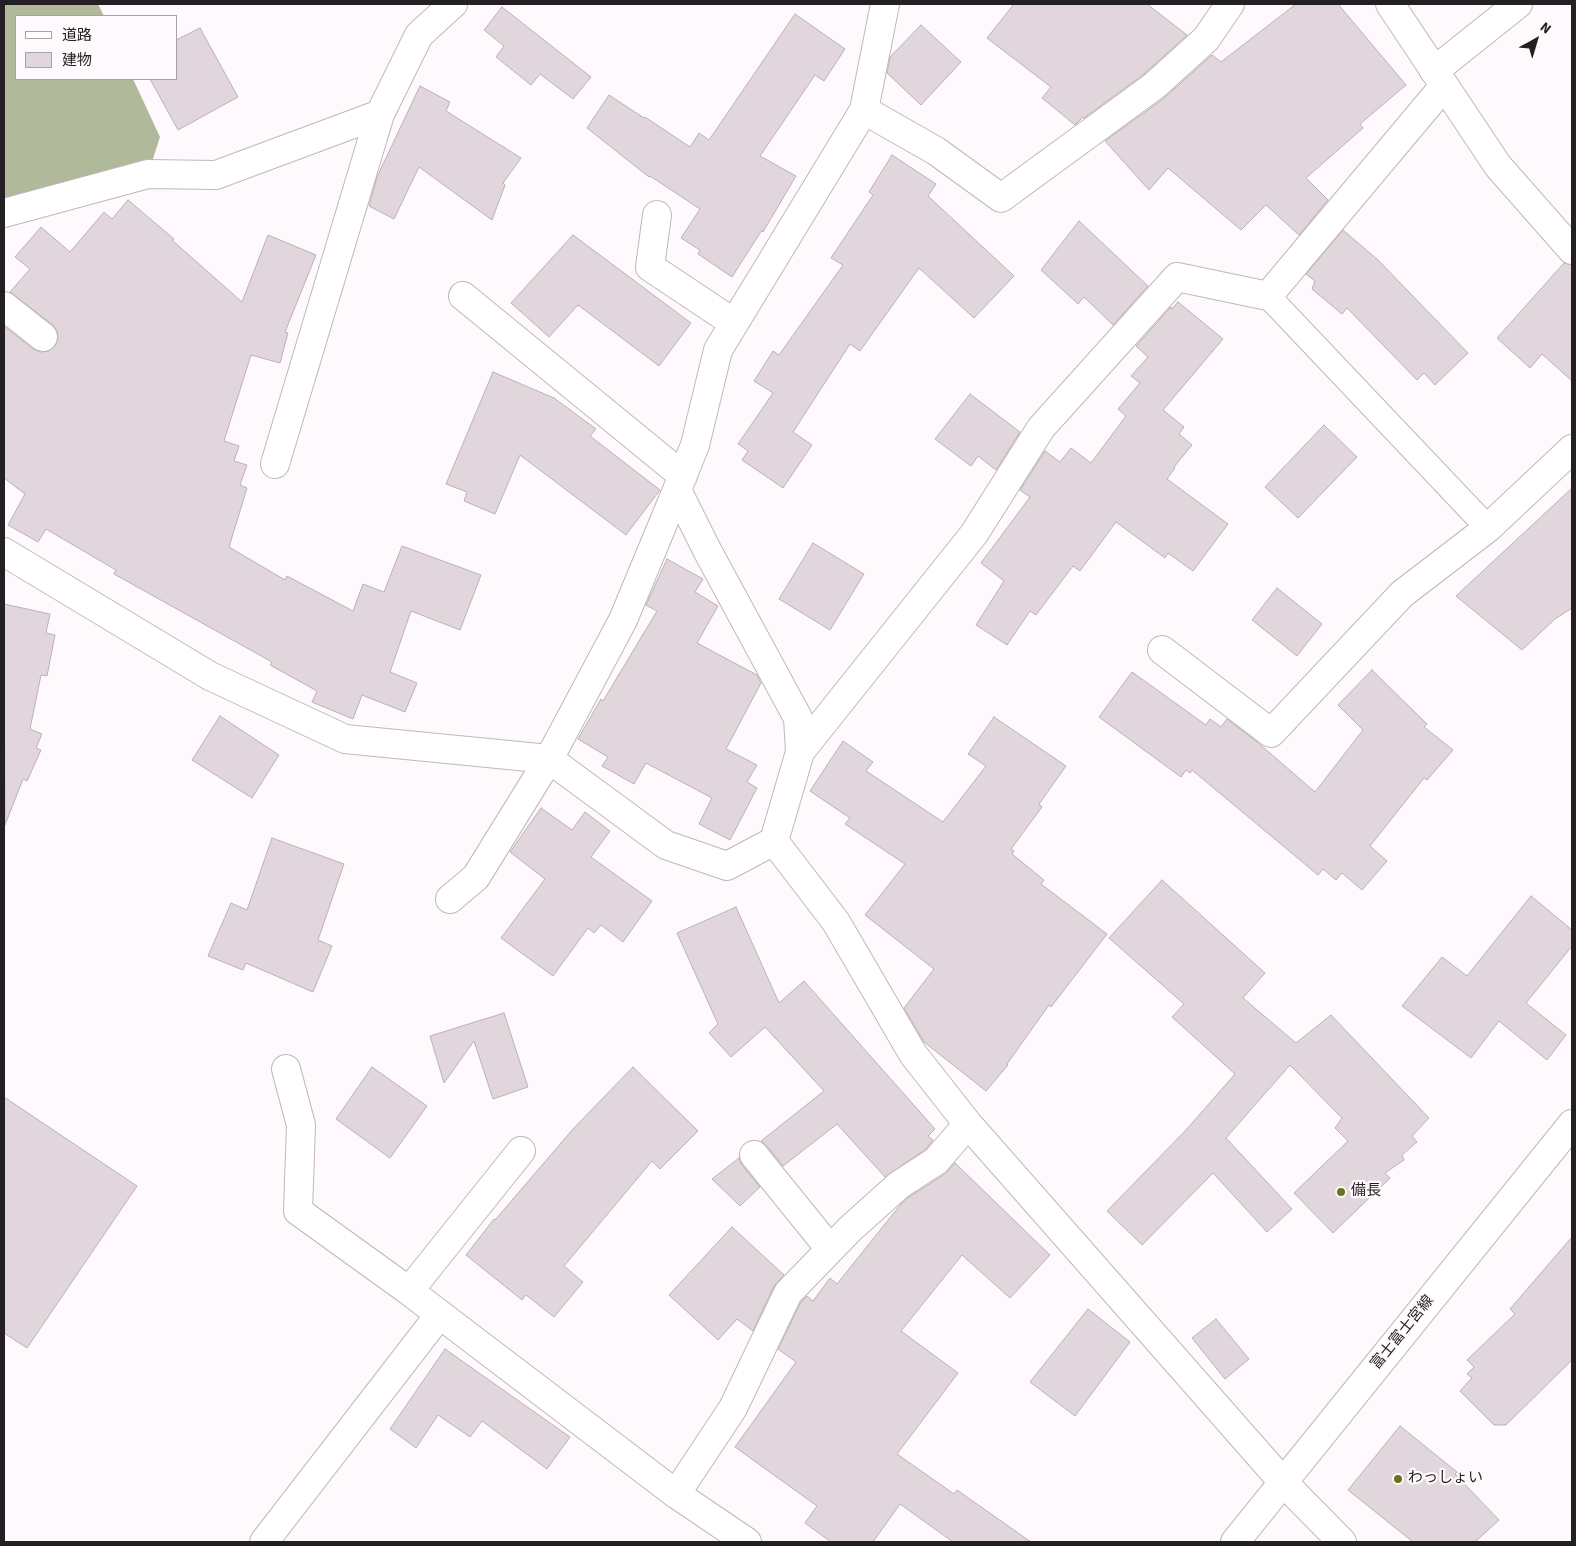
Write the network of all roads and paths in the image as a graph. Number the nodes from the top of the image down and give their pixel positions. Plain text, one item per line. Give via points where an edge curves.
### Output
1 (453, 4) edge
2 (885, 4) edge
3 (1230, 4) edge
4 (1390, 4) edge
5 (1518, 4) edge
6 (1439, 78) junction
7 (864, 110) junction
8 (380, 114) junction
9 (4, 213) edge
10 (657, 216) dead end
11 (1572, 250) edge
12 (463, 296) dead end
13 (1268, 296) junction
14 (4, 306) edge
15 (734, 323) junction
16 (43, 337) dead end
17 (1572, 449) edge
18 (275, 464) dead end
19 (680, 483) junction
20 (1488, 528) junction
21 (4, 552) edge
22 (1162, 650) dead end
23 (800, 752) junction
24 (549, 759) junction
25 (774, 841) junction
26 (450, 899) dead end
27 (286, 1070) dead end
28 (968, 1124) junction
29 (1572, 1124) edge
30 (521, 1151) dead end
31 (754, 1155) dead end
32 (830, 1249) junction
33 (409, 1291) junction
34 (440, 1314) junction
35 (1283, 1482) junction
36 (676, 1494) junction
37 (264, 1542) edge
38 (747, 1542) edge
39 (1235, 1542) edge
40 (1342, 1542) edge

1 - 8 street via 419,35
2 - 7 street
3 - 7 street via 1206,39 1154,86 1002,198 936,151
4 - 6 street
5 - 6 street
6 - 11 street via 1498,166
6 - 13 street
7 - 15 street
8 - 9 street via 216,175 148,174
8 - 18 street
10 - 15 street via 650,267
12 - 19 street
13 - 20 lane
13 - 23 street via 1177,277 1041,428 974,534
14 - 16 street
15 - 19 street via 718,350 695,445
17 - 20 street
19 - 23 street via 707,550 798,718
19 - 24 street via 622,620
20 - 22 street via 1402,594 1271,733
21 - 24 street via 210,676 345,739
23 - 25 street
24 - 25 street via 666,845 727,866
24 - 26 street via 476,878
25 - 28 street via 836,922 913,1054
27 - 33 street via 301,1125 298,1211
28 - 32 street via 936,1161 900,1185
28 - 35 street
29 - 35 street, 富士富士宮線
30 - 33 street
31 - 32 street
32 - 36 street via 788,1293 733,1408
33 - 34 street
34 - 36 street
34 - 37 street
35 - 39 street, 富士富士宮線
35 - 40 street
36 - 38 street

